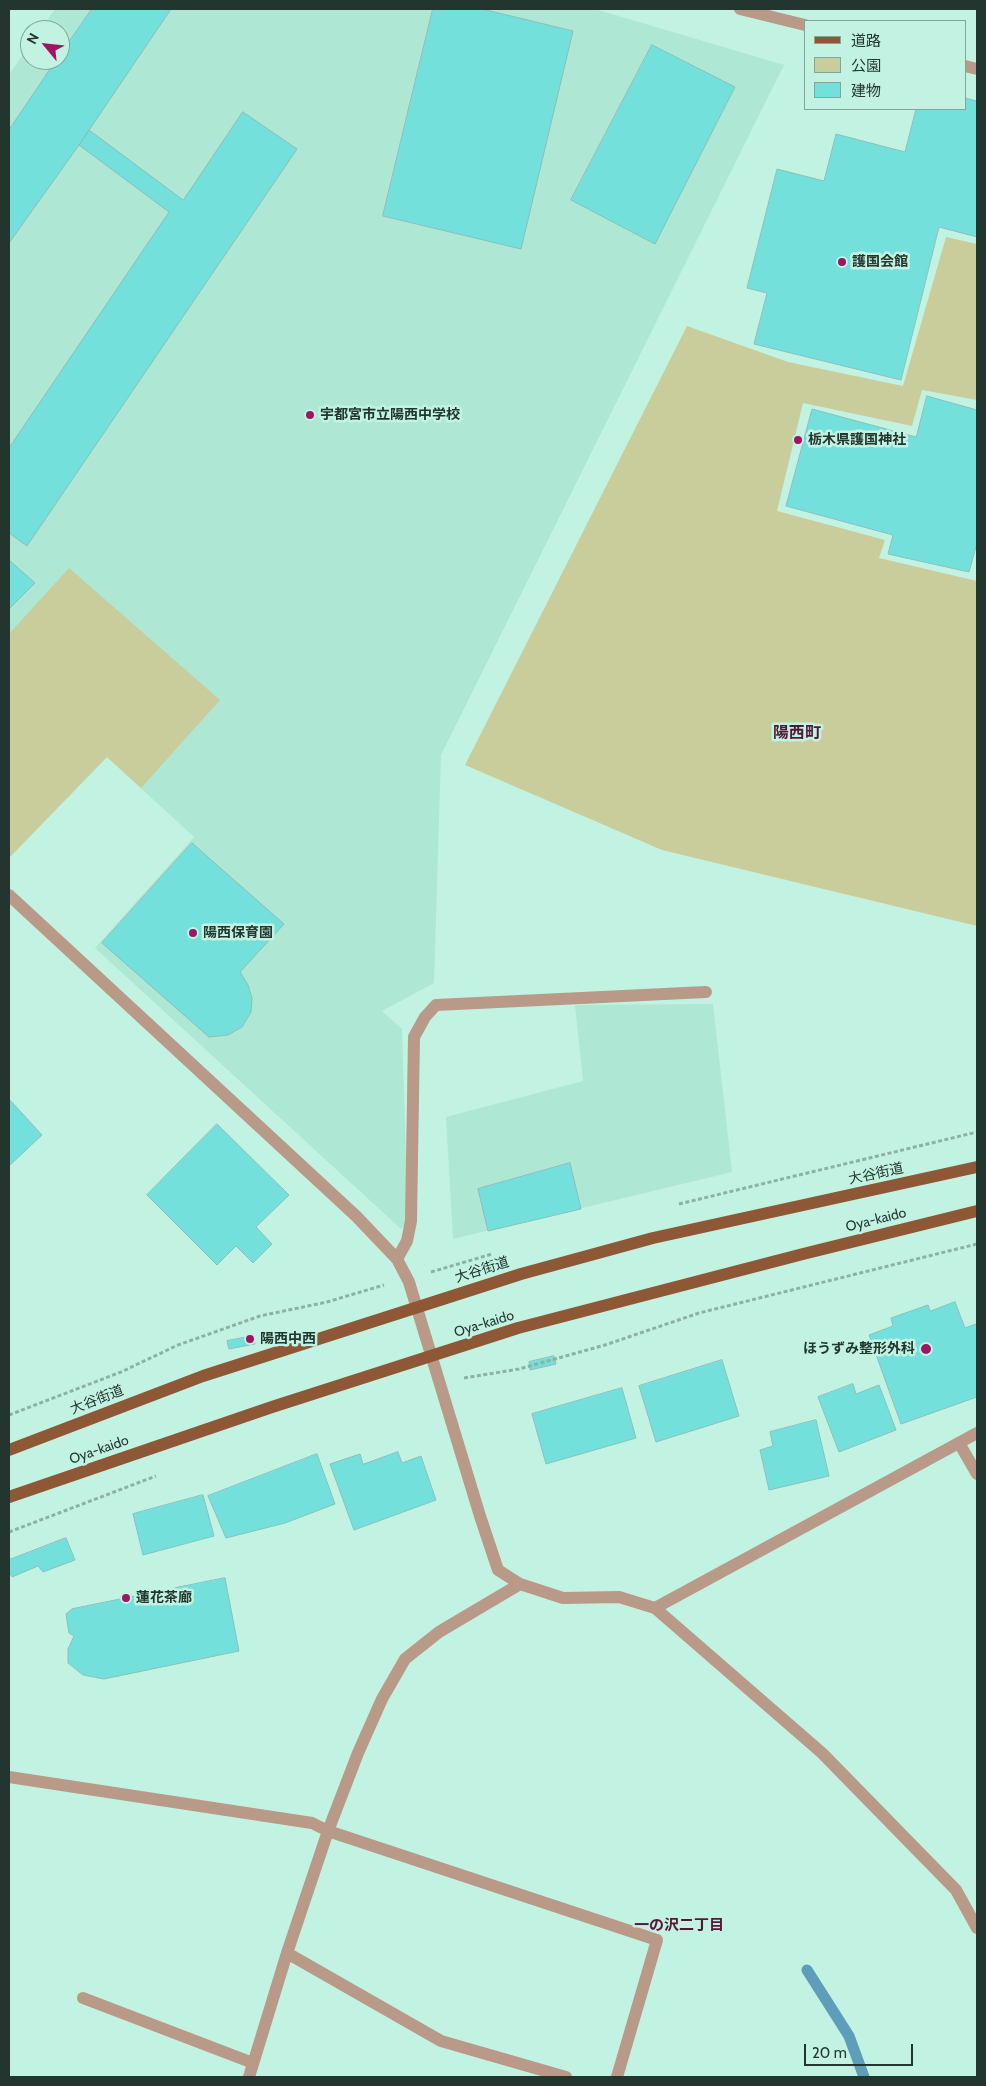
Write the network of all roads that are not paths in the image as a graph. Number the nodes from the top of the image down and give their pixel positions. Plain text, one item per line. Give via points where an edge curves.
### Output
1 (740, 9) edge
2 (804, 25) edge
3 (9, 895) edge
4 (706, 992) dead end
5 (977, 1167) edge
6 (977, 1211) edge
7 (397, 1259) junction
8 (416, 1306) junction
9 (432, 1356) junction
10 (977, 1433) edge
11 (959, 1443) junction
12 (9, 1450) edge
13 (977, 1474) edge
14 (9, 1497) edge
15 (520, 1584) junction
16 (655, 1608) junction
17 (9, 1777) edge
18 (328, 1831) junction
19 (977, 1928) edge
20 (287, 1952) junction
21 (83, 1998) dead end
22 (253, 2063) junction
23 (249, 2077) edge
24 (566, 2077) edge
25 (617, 2077) edge

1 - 2 street
3 - 7 street via 356,1216
4 - 7 street via 436,1006 425,1017 414,1037 410,1221 408,1241
5 - 8 main road, 大谷街道 via 653,1238
6 - 9 main road, Oya-kaido via 602,1305
7 - 8 street via 409,1282
8 - 9 street
8 - 12 main road, 大谷街道 via 203,1376
9 - 14 main road, Oya-kaido
9 - 15 street via 498,1570
10 - 11 street
11 - 13 street
11 - 16 street
15 - 16 street via 563,1598 620,1597
15 - 18 street via 439,1632 405,1659 382,1699
16 - 19 street via 822,1753 956,1890
17 - 18 street via 312,1823
18 - 20 street
18 - 25 street via 657,1940
20 - 22 street
20 - 24 street via 441,2041
21 - 22 street
22 - 23 street

